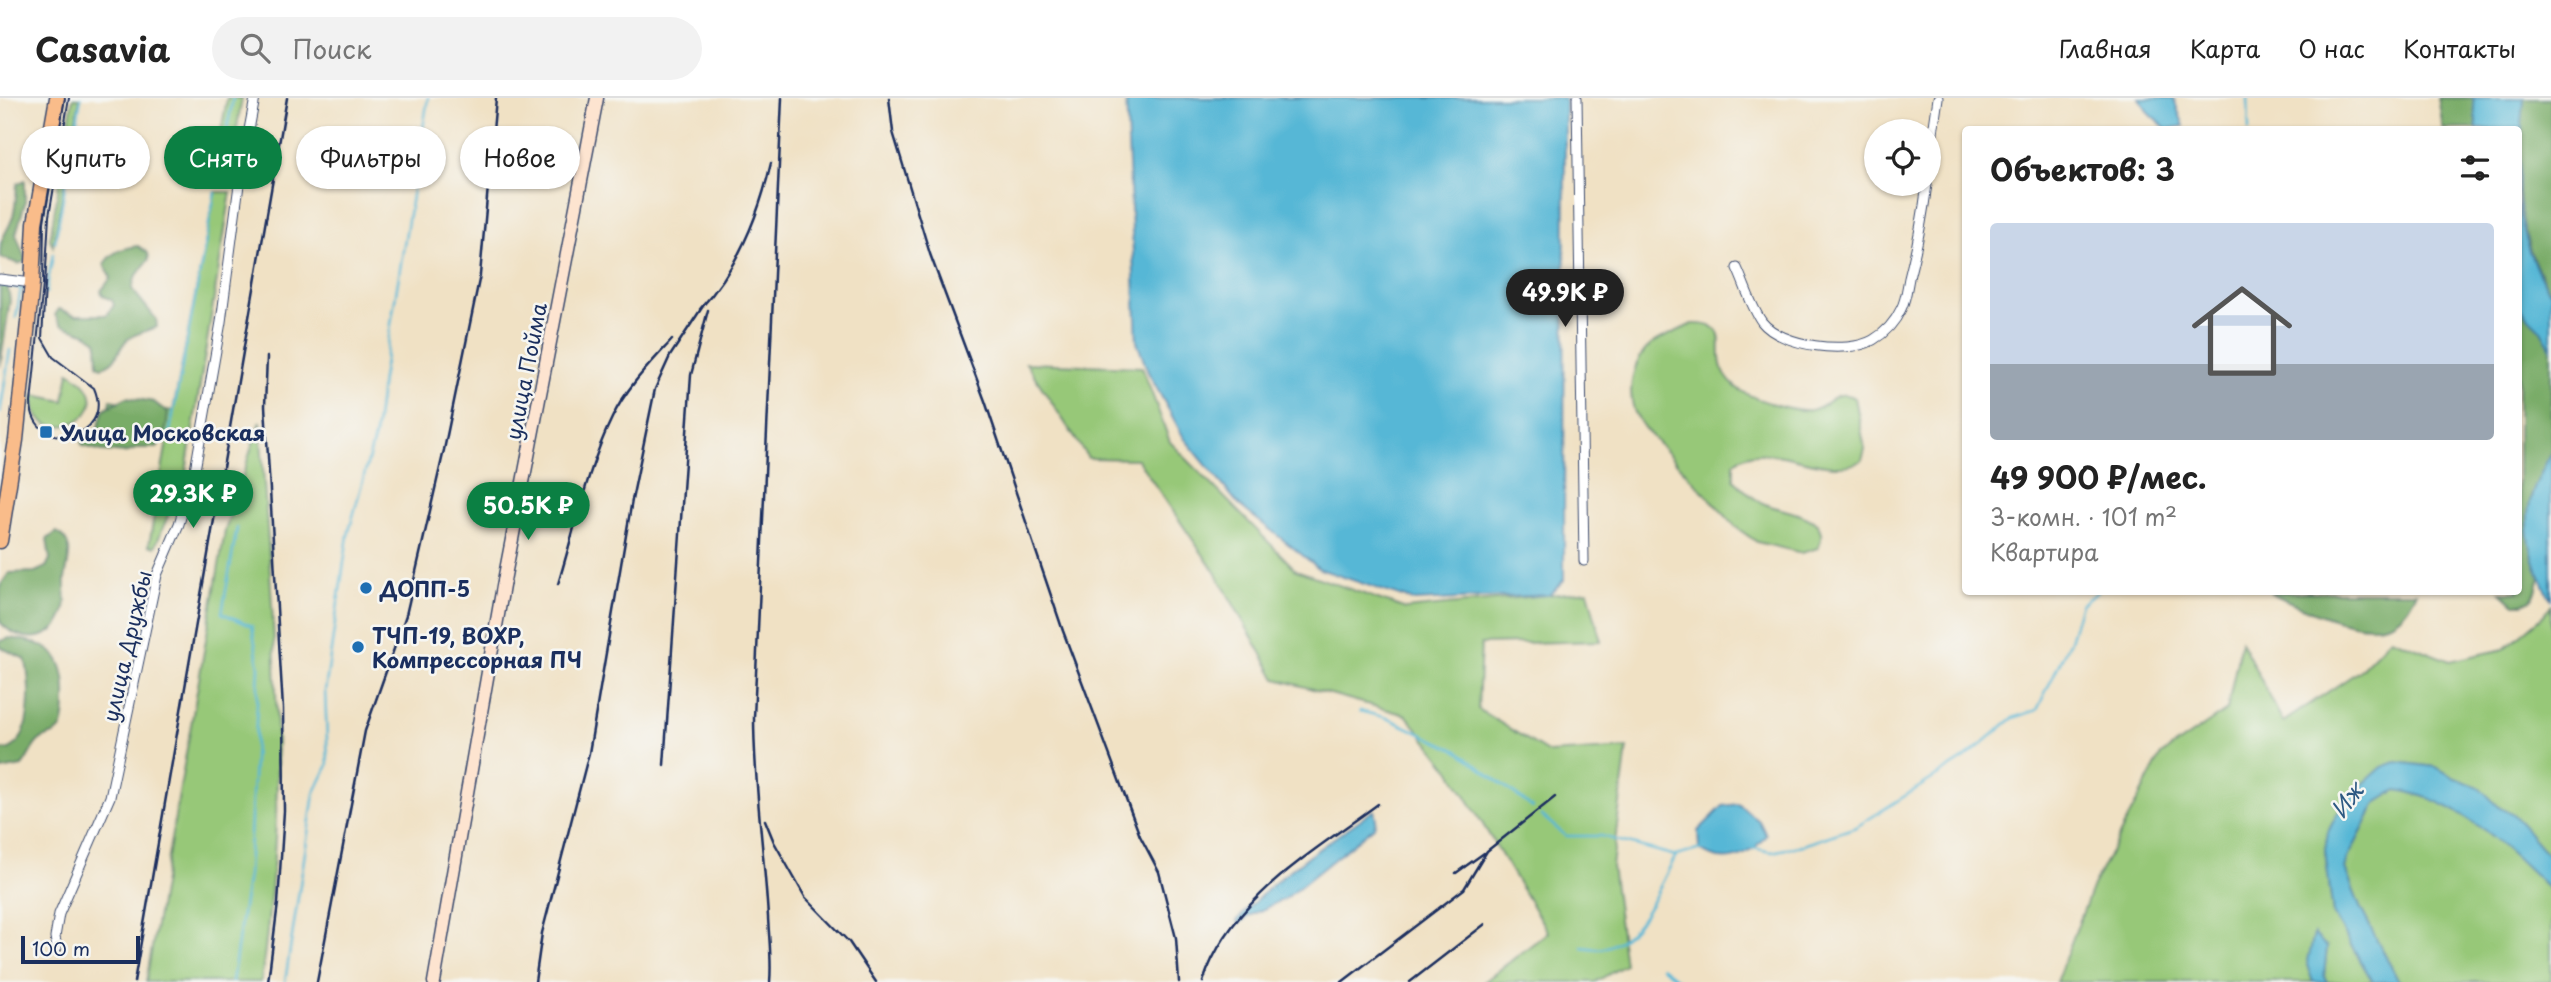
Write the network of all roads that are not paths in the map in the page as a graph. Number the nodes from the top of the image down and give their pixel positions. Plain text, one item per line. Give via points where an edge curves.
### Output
1 (57, 98) edge
2 (255, 98) edge
3 (597, 98) edge
4 (1577, 98) edge
5 (1938, 98) edge
6 (1935, 119) edge
7 (1926, 196) edge
8 (1737, 268) dead end
9 (0, 279) edge
10 (32, 284) junction
11 (6, 471) edge
12 (0, 541) edge
13 (1584, 561) dead end
14 (57, 948) dead end
15 (434, 982) edge

1 - 10 main road via 35,223
2 - 14 street, улица Дружбы via 195,470 157,575 110,797 59,914
3 - 15 main road, улица Пойма via 503,586
4 - 13 street
5 - 6 street
7 - 8 street via 1902,308 1890,327 1871,342 1813,346 1776,333 1762,322
9 - 10 street
10 - 11 main road
11 - 12 main road

